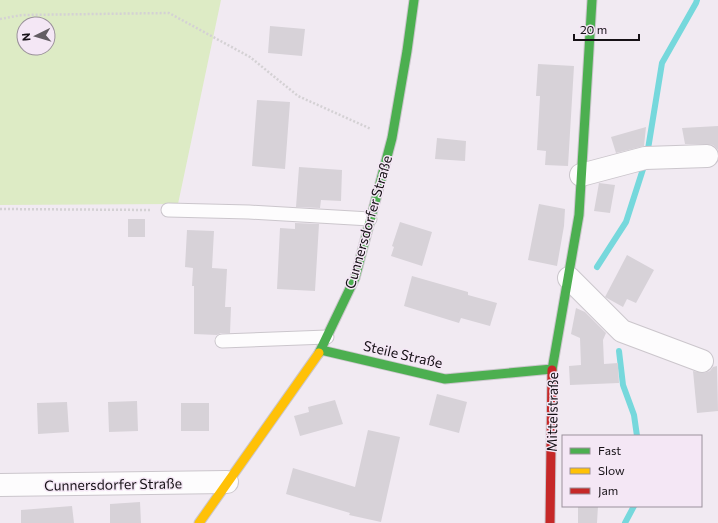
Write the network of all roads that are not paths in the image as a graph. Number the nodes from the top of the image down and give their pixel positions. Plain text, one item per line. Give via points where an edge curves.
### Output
1 (414, 0) edge
2 (592, 0) edge
3 (707, 156) dead end
4 (581, 175) junction
5 (168, 210) road end
6 (370, 219) junction
7 (569, 278) junction
8 (327, 338) junction
9 (222, 341) dead end
10 (321, 350) junction
11 (702, 361) dead end
12 (552, 369) junction
13 (226, 482) junction
14 (0, 485) edge
15 (199, 523) edge
16 (550, 523) edge

1 - 6 street, Cunnersdorfer Straße via 392,138
2 - 4 street, Mittelstraße
3 - 4 street via 645,158
4 - 7 street, Mittelstraße via 580,216
5 - 6 lane
6 - 8 street, Cunnersdorfer Straße via 355,278
7 - 11 street via 622,331
7 - 12 street, Mittelstraße
8 - 9 lane
8 - 10 street, Cunnersdorfer Straße
10 - 12 street, Steile Straße via 445,379
10 - 13 street, Cunnersdorfer Straße
12 - 16 street, Mittelstraße
13 - 14 street, Cunnersdorfer Straße
13 - 15 street, Cunnersdorfer Straße

